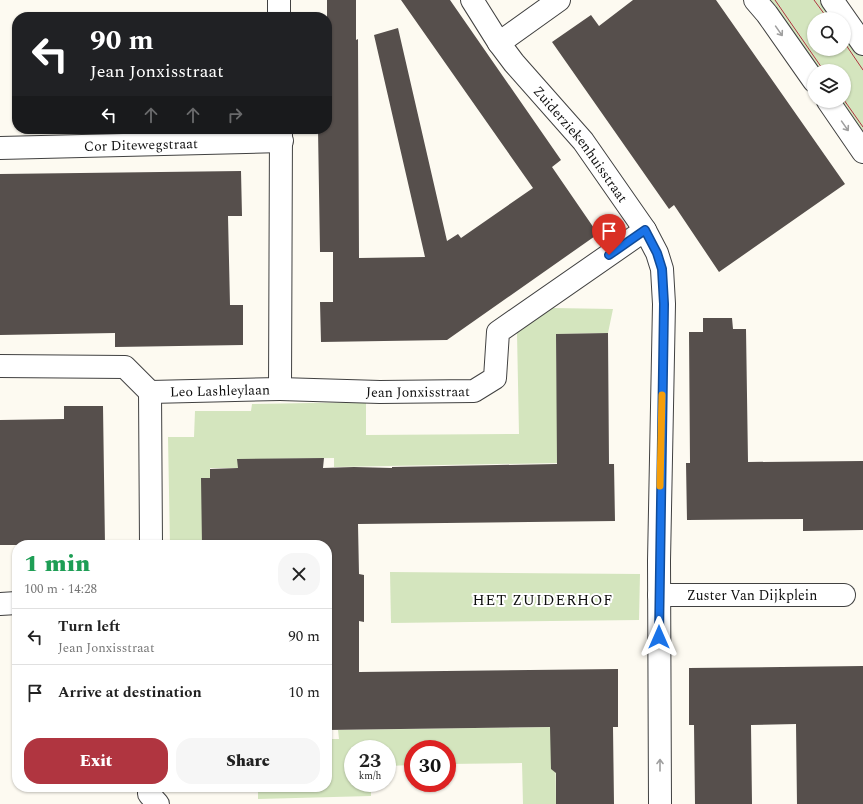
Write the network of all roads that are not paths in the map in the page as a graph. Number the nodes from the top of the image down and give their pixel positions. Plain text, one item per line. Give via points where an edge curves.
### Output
1 (279, 0) edge
2 (472, 0) edge
3 (559, 0) edge
4 (755, 0) edge
5 (832, 0) edge
6 (279, 12) edge
7 (499, 43) junction
8 (863, 44) edge
9 (807, 71) edge
10 (833, 108) edge
11 (282, 135) edge
12 (0, 148) edge
13 (863, 152) edge
14 (645, 230) junction
15 (0, 366) edge
16 (280, 389) junction
17 (150, 392) junction
18 (152, 540) edge
19 (659, 595) junction
20 (844, 595) dead end
21 (12, 603) edge
22 (0, 604) edge
23 (149, 792) edge
24 (158, 804) edge
25 (660, 804) edge

1 - 6 street
2 - 7 street, Zuiderziekenhuisstraat
3 - 7 street
4 -> 9 street
5 - 8 street
7 - 14 street, Zuiderziekenhuisstraat via 583,141
10 -> 13 street
11 - 12 street, Cor Ditewegstraat
11 - 16 street, Leo Lashleylaan
14 - 16 street, Jean Jonxisstraat via 498,332 495,378 474,391
14 - 19 street, Zuiderziekenhuisstraat via 662,269 664,304
15 - 17 street via 125,367
16 - 17 street, Leo Lashleylaan
17 - 18 street, Leo Lashleylaan
19 - 20 street, Zuster Van Dijkplein
25 -> 19 street, Zuiderziekenhuisstraat
21 - 22 street
23 - 24 street

